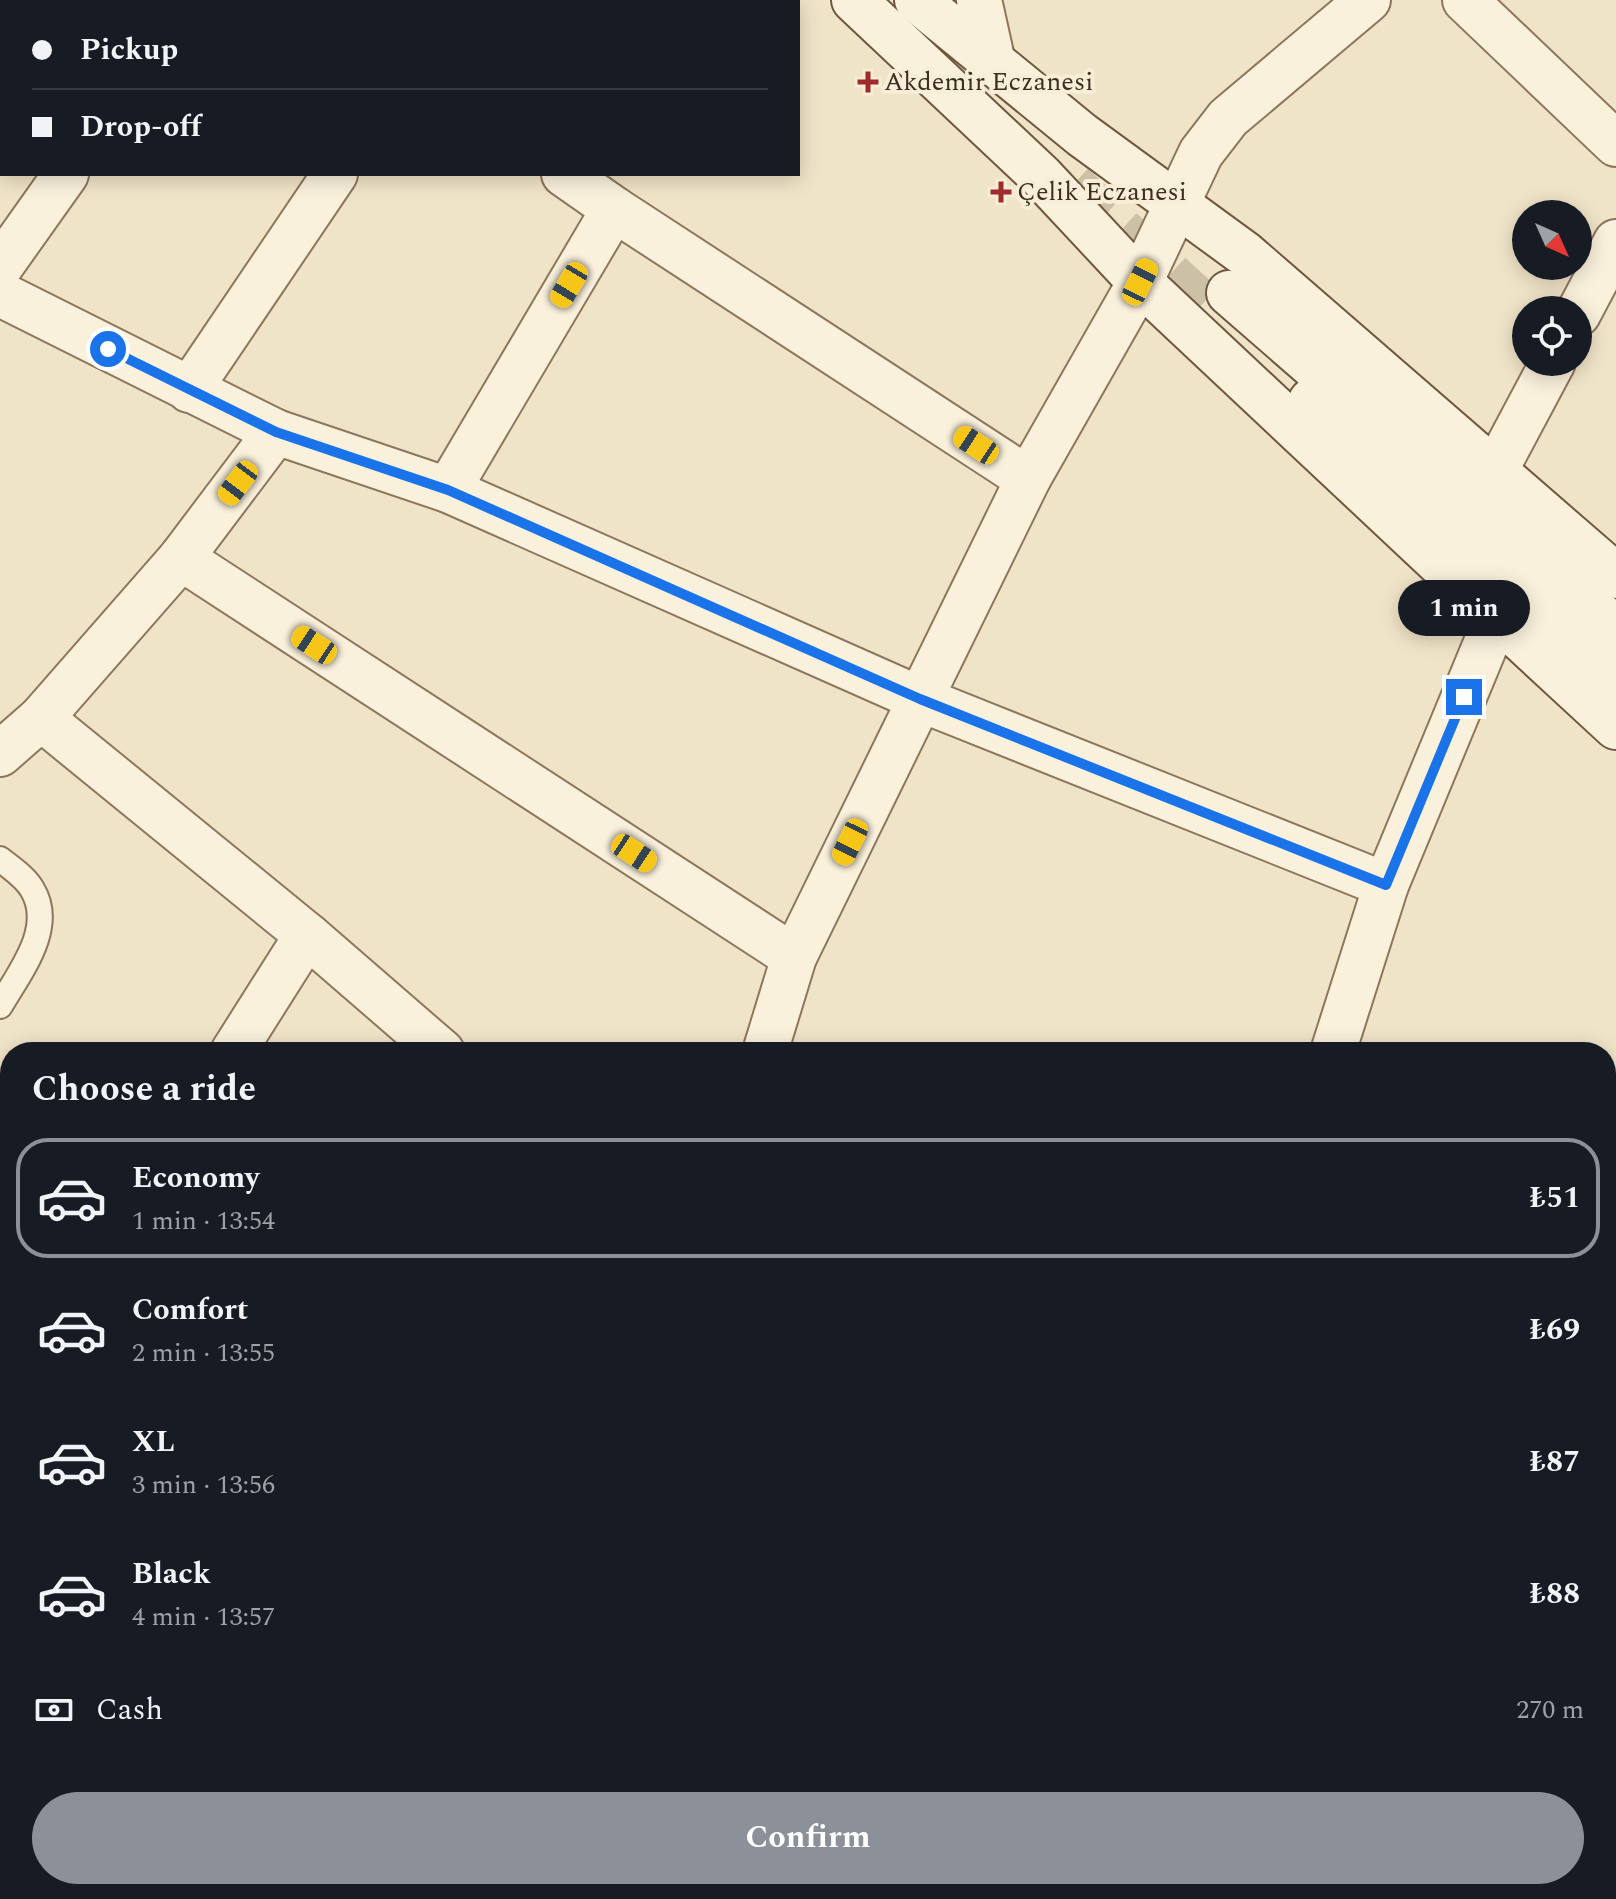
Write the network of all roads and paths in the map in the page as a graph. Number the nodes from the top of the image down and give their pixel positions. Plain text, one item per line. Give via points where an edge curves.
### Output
1 (854, 0) edge
2 (917, 0) edge
3 (979, 0) edge
4 (1368, 0) edge
5 (1465, 0) edge
6 (993, 63) junction
7 (1616, 144) edge
8 (64, 176) edge
9 (334, 176) edge
10 (567, 176) edge
11 (1178, 204) junction
12 (614, 209) junction
13 (1616, 242) edge
14 (4, 249) edge
15 (1140, 282) junction
16 (0, 294) edge
17 (1588, 296) edge
18 (1546, 376) edge
19 (189, 390) junction
20 (276, 432) junction
21 (1495, 471) junction
22 (1028, 479) junction
23 (448, 490) junction
24 (181, 558) junction
25 (1616, 576) edge
26 (1497, 617) junction
27 (1616, 629) edge
28 (1616, 677) edge
29 (920, 699) junction
30 (41, 718) junction
31 (1616, 727) edge
32 (0, 754) edge
33 (0, 859) edge
34 (1386, 885) junction
35 (307, 935) junction
36 (794, 957) junction
37 (0, 1006) edge
38 (239, 1042) edge
39 (430, 1042) edge
40 (768, 1042) edge
41 (1336, 1042) edge

1 - 15 street via 1041,176
2 - 6 street
3 - 6 street
4 - 11 street via 1228,118 1201,153
5 - 7 street
6 - 11 street
8 - 14 street
9 - 19 street
10 - 12 street
11 - 15 street
11 - 21 street via 1245,254
12 - 22 street
12 - 23 street
13 - 17 street
15 - 22 street
15 - 26 street
16 - 19 street
18 - 21 street
19 - 20 street
20 - 23 street
20 - 24 street
21 - 25 street
22 - 29 street
23 - 29 street
24 - 30 street
24 - 36 street
26 - 31 street
26 - 34 street
27 - 28 street via 1222,303
29 - 34 street
29 - 36 street
30 - 32 street
30 - 35 street
33 - 37 lane via 32,888 41,915 37,938
34 - 41 street
35 - 38 street
35 - 39 street
36 - 40 street

